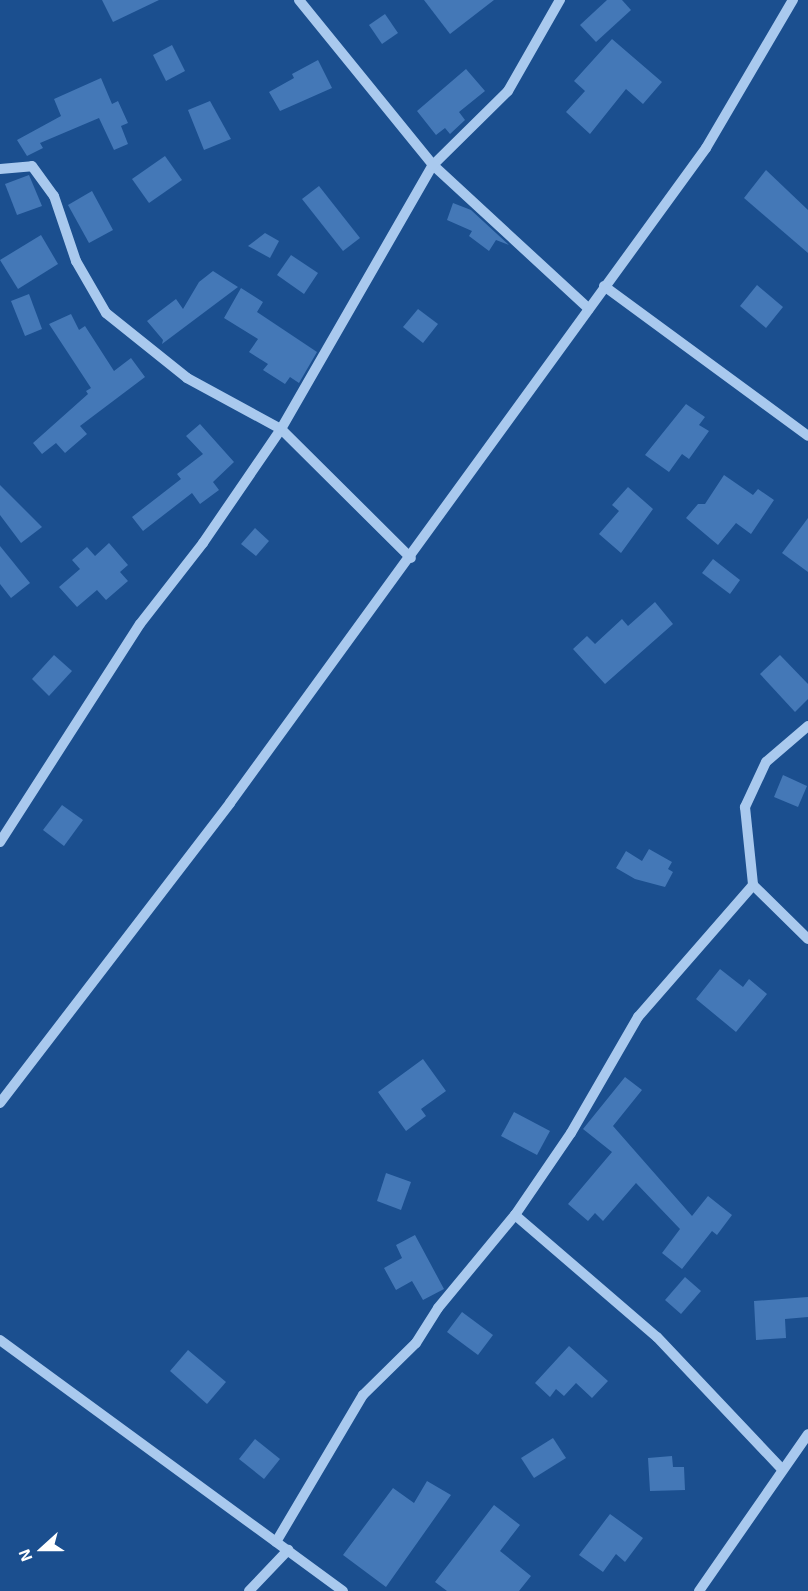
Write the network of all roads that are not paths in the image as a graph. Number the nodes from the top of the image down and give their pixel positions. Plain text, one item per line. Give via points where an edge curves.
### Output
1 (300, 0) edge
2 (560, 0) edge
3 (793, 0) edge
4 (433, 165) junction
5 (0, 169) edge
6 (604, 286) junction
7 (589, 309) junction
8 (281, 429) junction
9 (808, 436) edge
10 (411, 558) junction
11 (808, 726) edge
12 (0, 842) edge
13 (753, 885) junction
14 (808, 939) edge
15 (0, 1103) edge
16 (514, 1215) junction
17 (0, 1340) edge
18 (808, 1434) edge
19 (782, 1469) junction
20 (276, 1542) junction
21 (288, 1550) junction
22 (249, 1591) edge
23 (343, 1591) edge
24 (699, 1591) edge

1 - 4 street
2 - 4 street via 508,91
3 - 6 street via 706,148
4 - 7 street
4 - 8 street
5 - 8 street via 32,166 49,189 76,261 106,313 187,378
6 - 7 street
6 - 9 street
7 - 10 street
8 - 10 street
8 - 12 street via 203,543 140,624
10 - 15 street via 230,803
11 - 13 street via 766,762 745,807
13 - 14 street
13 - 16 street via 638,1017 571,1133
16 - 19 street via 657,1337
16 - 20 street via 438,1308 416,1343 363,1395
17 - 20 street
18 - 19 street
19 - 24 street
20 - 21 street
21 - 22 street
21 - 23 street

